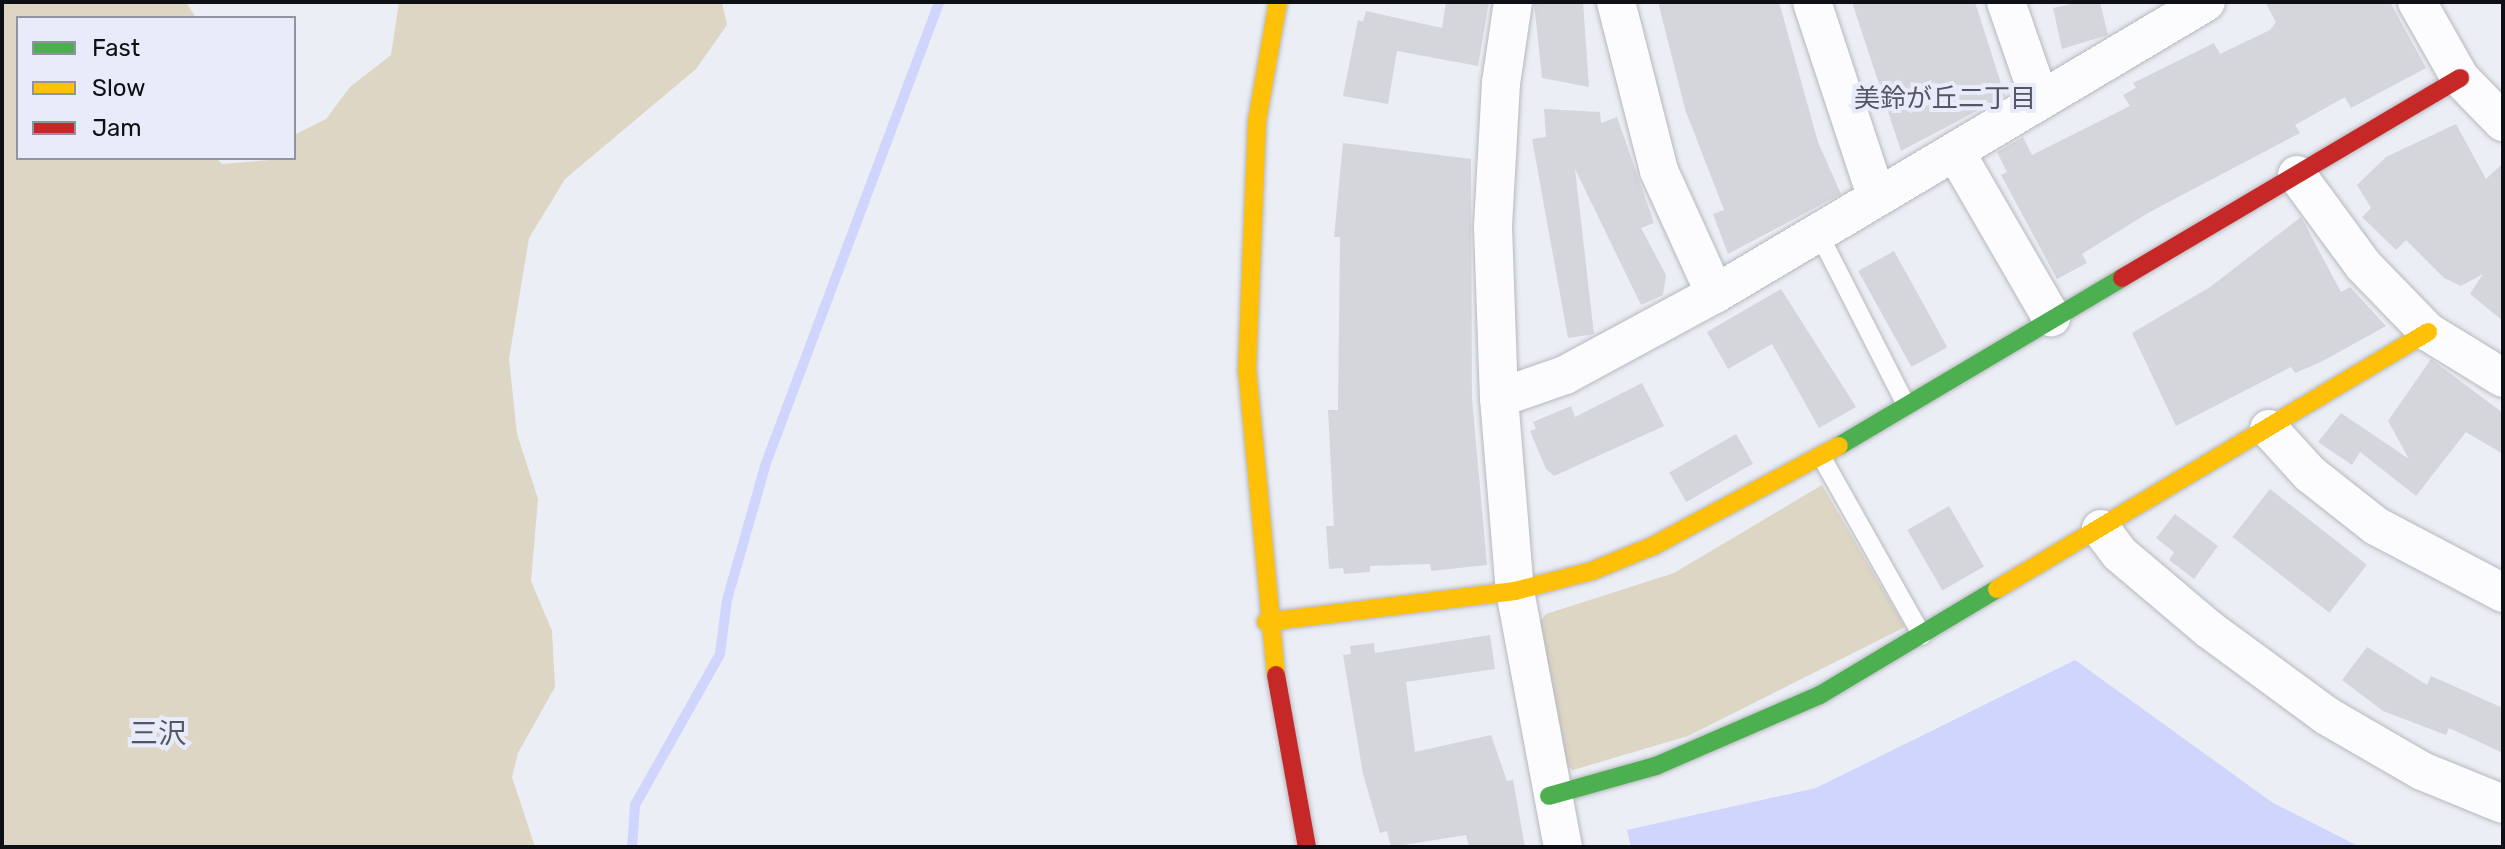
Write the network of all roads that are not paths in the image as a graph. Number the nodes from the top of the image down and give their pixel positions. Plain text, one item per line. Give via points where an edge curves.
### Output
1 (1278, 2) edge
2 (1513, 2) edge
3 (1616, 2) edge
4 (1812, 2) edge
5 (2006, 2) edge
6 (2417, 2) edge
7 (2208, 3) edge
8 (2460, 78) junction
9 (2040, 100) junction
10 (2498, 108) edge
11 (1956, 153) junction
12 (2297, 175) junction
13 (1876, 196) junction
14 (1818, 232) junction
15 (1715, 294) junction
16 (2051, 317) junction
17 (2428, 332) junction
18 (2503, 378) edge
19 (1499, 398) junction
20 (1906, 405) junction
21 (2269, 429) junction
22 (1821, 456) junction
23 (2101, 529) junction
24 (1515, 591) junction
25 (2503, 593) edge
26 (1266, 622) junction
27 (1922, 635) junction
28 (1549, 796) junction
29 (2503, 804) edge
30 (1307, 847) edge
31 (1563, 847) edge

1 - 26 street via 1257,121 1247,371
2 - 19 street via 1501,83 1493,227
3 - 15 street via 1659,171
4 - 13 street
5 - 9 street
6 - 8 street
7 - 9 street
8 - 10 street
8 - 12 street
9 - 11 street
11 - 13 street
11 - 16 street
12 - 16 street
12 - 17 street via 2363,265
13 - 14 street
14 - 15 street
14 - 20 lane
15 - 19 street via 1565,375
16 - 20 street
17 - 18 street
17 - 21 street
19 - 24 street
20 - 22 street
21 - 23 street
21 - 25 street via 2310,474 2376,526
22 - 24 street via 1653,546 1592,571
22 - 27 lane
23 - 27 street
23 - 29 street via 2120,554 2210,630 2327,716 2422,771
24 - 26 street
24 - 28 street
26 - 30 street
27 - 28 street via 1742,733 1656,766
28 - 31 street

